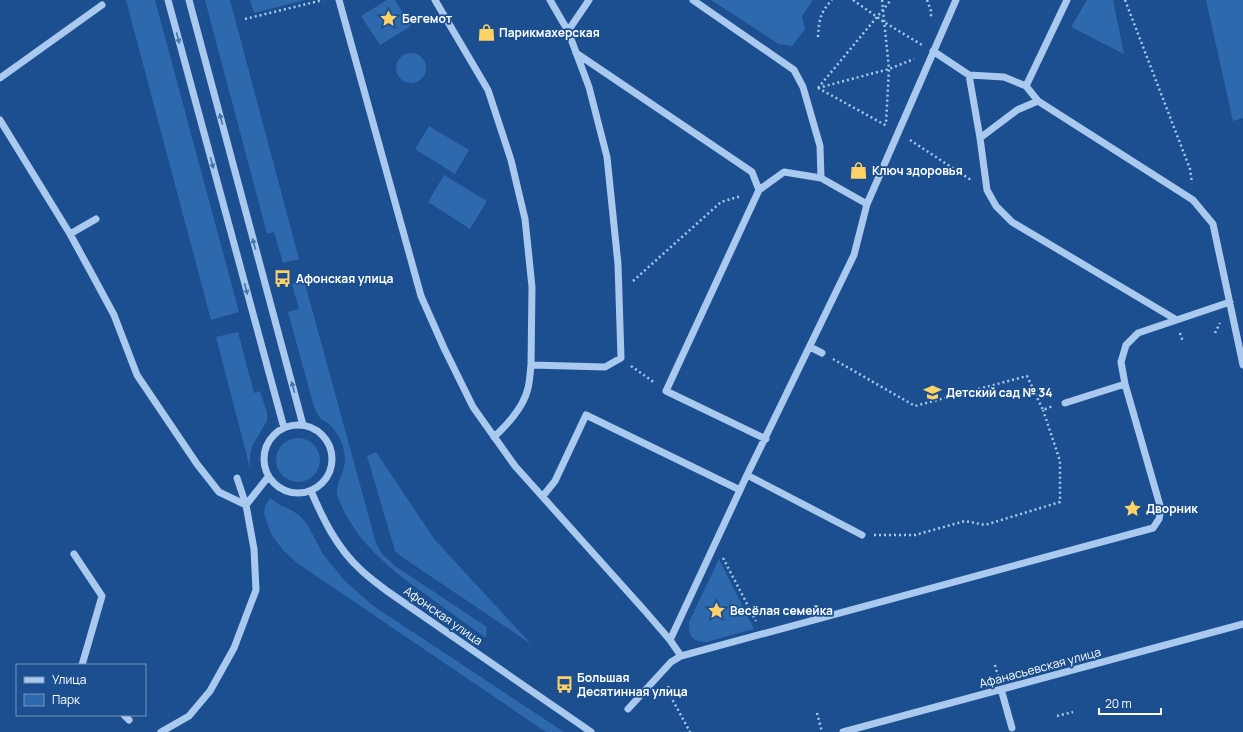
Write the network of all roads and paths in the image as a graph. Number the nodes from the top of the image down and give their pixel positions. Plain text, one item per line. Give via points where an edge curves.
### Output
1 (168, 0) edge
2 (189, 0) edge
3 (323, 0) edge
4 (339, 0) edge
5 (435, 0) edge
6 (550, 0) edge
7 (588, 0) edge
8 (693, 0) edge
9 (828, 0) edge
10 (832, 0) edge
11 (853, 0) edge
12 (882, 0) edge
13 (891, 0) edge
14 (956, 0) edge
15 (1067, 0) edge
16 (1125, 0) edge
17 (102, 5) dead end
18 (827, 5) junction
19 (882, 9) junction
20 (877, 17) junction
21 (245, 20) dead end
22 (884, 22) junction
23 (568, 31) junction
24 (818, 37) dead end
25 (933, 51) junction
26 (576, 53) junction
27 (889, 69) junction
28 (969, 75) junction
29 (0, 78) edge
30 (1026, 86) junction
31 (1038, 101) junction
32 (0, 120) edge
33 (885, 132) dead end
34 (980, 138) junction
35 (821, 178) junction
36 (759, 190) junction
37 (1193, 200) junction
38 (867, 204) junction
39 (96, 219) dead end
40 (70, 234) junction
41 (619, 294) junction
42 (1230, 302) junction
43 (1175, 319) junction
44 (810, 347) junction
45 (822, 353) joint
46 (621, 358) junction
47 (532, 365) junction
48 (1243, 365) edge
49 (1125, 384) junction
50 (666, 391) junction
51 (1065, 403) joint
52 (1043, 410) junction
53 (303, 425) junction
54 (284, 428) junction
55 (494, 437) junction
56 (766, 439) junction
57 (748, 475) junction
58 (268, 477) junction
59 (237, 478) dead end
60 (740, 490) junction
61 (311, 491) junction
62 (543, 496) junction
63 (246, 505) junction
64 (862, 535) joint
65 (716, 543) junction
66 (74, 554) dead end
67 (1243, 624) edge
68 (762, 633) junction
69 (670, 640) junction
70 (681, 656) junction
71 (82, 664) edge
72 (667, 682) dead end
73 (1001, 689) junction
74 (628, 709) dead end
75 (1073, 712) dead end
76 (817, 713) dead end
77 (1058, 716) dead end
78 (1012, 728) dead end
79 (161, 732) edge
80 (591, 732) edge
81 (690, 732) edge
82 (822, 732) edge
83 (843, 732) edge

1 -> 54 street
53 -> 2 street
3 - 21 path
4 - 55 street via 421,296 473,407
5 - 47 street via 488,90 511,160 525,220 532,287
6 - 23 street
7 - 23 street
8 - 35 street via 794,70 803,87 820,146
9 - 18 path
10 - 18 path
11 - 20 path
12 - 19 path
13 - 19 path
14 - 25 street
15 - 30 street
16 - 37 path via 1190,169
17 - 29 street
18 - 24 path via 819,19
19 - 20 path
19 - 22 path
20 - 22 path
20 - 27 path via 818,88
22 - 25 path
22 - 27 path
23 - 26 street
25 - 27 path
25 - 28 street
25 - 38 street
26 - 36 street via 752,172
26 - 41 street via 589,87 607,157
27 - 33 path
28 - 30 street via 1004,77
28 - 34 street
30 - 31 street
31 - 34 street via 1017,110
31 - 37 street
32 - 40 street
34 - 43 street via 987,190 996,206 1012,222
35 - 36 street via 784,172
35 - 38 street
36 - 41 path via 721,202
36 - 50 street
37 - 42 street via 1213,224
38 - 44 street via 854,255
39 - 40 street
40 - 63 street via 114,315 137,375 219,492
41 - 46 street
42 - 43 street
42 - 48 street
43 - 49 street via 1138,332 1126,345 1121,362
44 - 45 street
44 - 56 street
45 - 52 path via 915,406 1027,376
46 - 47 street via 605,367
46 - 50 path
47 - 55 street via 528,389 519,408 508,424
49 - 51 street
49 - 68 street via 1161,509 1159,519 1153,528
50 - 56 street
51 - 52 path
52 - 64 path via 1060,461 1060,502 984,525 965,521 915,535
53 - 54 street
53 - 61 street via 323,435 332,455 328,477
54 - 58 street via 274,434 264,454 264,466
55 - 62 street via 515,466
56 - 57 street
57 - 60 street
57 - 64 street
58 - 61 street via 276,486 287,492 299,494
58 - 63 street
59 - 63 street
60 - 62 street via 586,415 555,481
60 - 65 street
61 - 80 street, Афонская улица via 324,520 341,548 360,569 387,591
62 - 69 street
63 - 79 street via 254,549 256,590 234,648 210,691 189,716
65 - 68 path
65 - 69 street
66 - 71 street via 102,596
67 - 73 street, Афанасьевская улица
68 - 70 street
69 - 70 street
70 - 74 street via 671,662
72 - 81 path via 671,697
73 - 78 street
73 - 83 street, Афанасьевская улица
75 - 77 path
76 - 82 path

